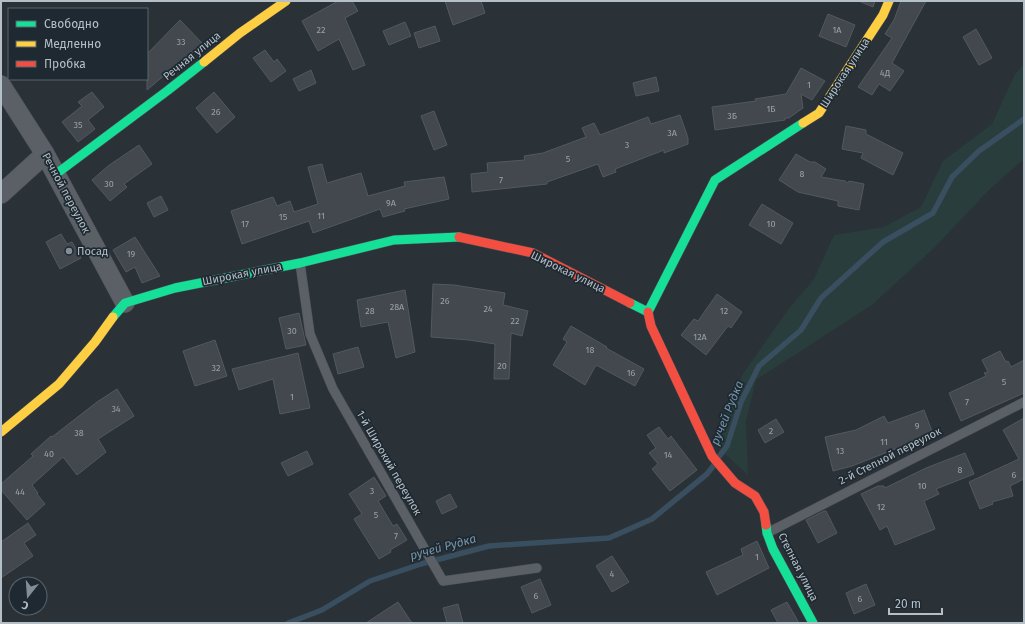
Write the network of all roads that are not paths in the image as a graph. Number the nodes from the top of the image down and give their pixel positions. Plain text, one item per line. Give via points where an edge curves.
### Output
1 (286, 1) edge
2 (889, 1) edge
3 (1, 85) edge
4 (45, 154) junction
5 (56, 174) junction
6 (1, 194) edge
7 (300, 262) junction
8 (124, 303) junction
9 (648, 312) junction
10 (1024, 402) edge
11 (1, 432) edge
12 (767, 533) junction
13 (537, 568) dead end
14 (813, 623) edge

1 - 5 street, Речная улица via 240,33
2 - 9 street, Широкая улица via 883,15 819,113 716,180
3 - 4 street, Речной переулок
4 - 5 street, Речной переулок
4 - 6 street
5 - 8 street, Речной переулок
7 - 8 street, Широкая улица via 175,288
7 - 9 street, Широкая улица via 394,240 463,237 533,253
7 - 13 lane, 1-й Широкий переулок via 310,334 333,389 443,581
8 - 11 street via 59,384
9 - 12 street, Степная улица via 651,326 712,456 735,483 755,496 764,512
10 - 12 lane, 2-й Степной переулок
12 - 14 street, Степная улица

